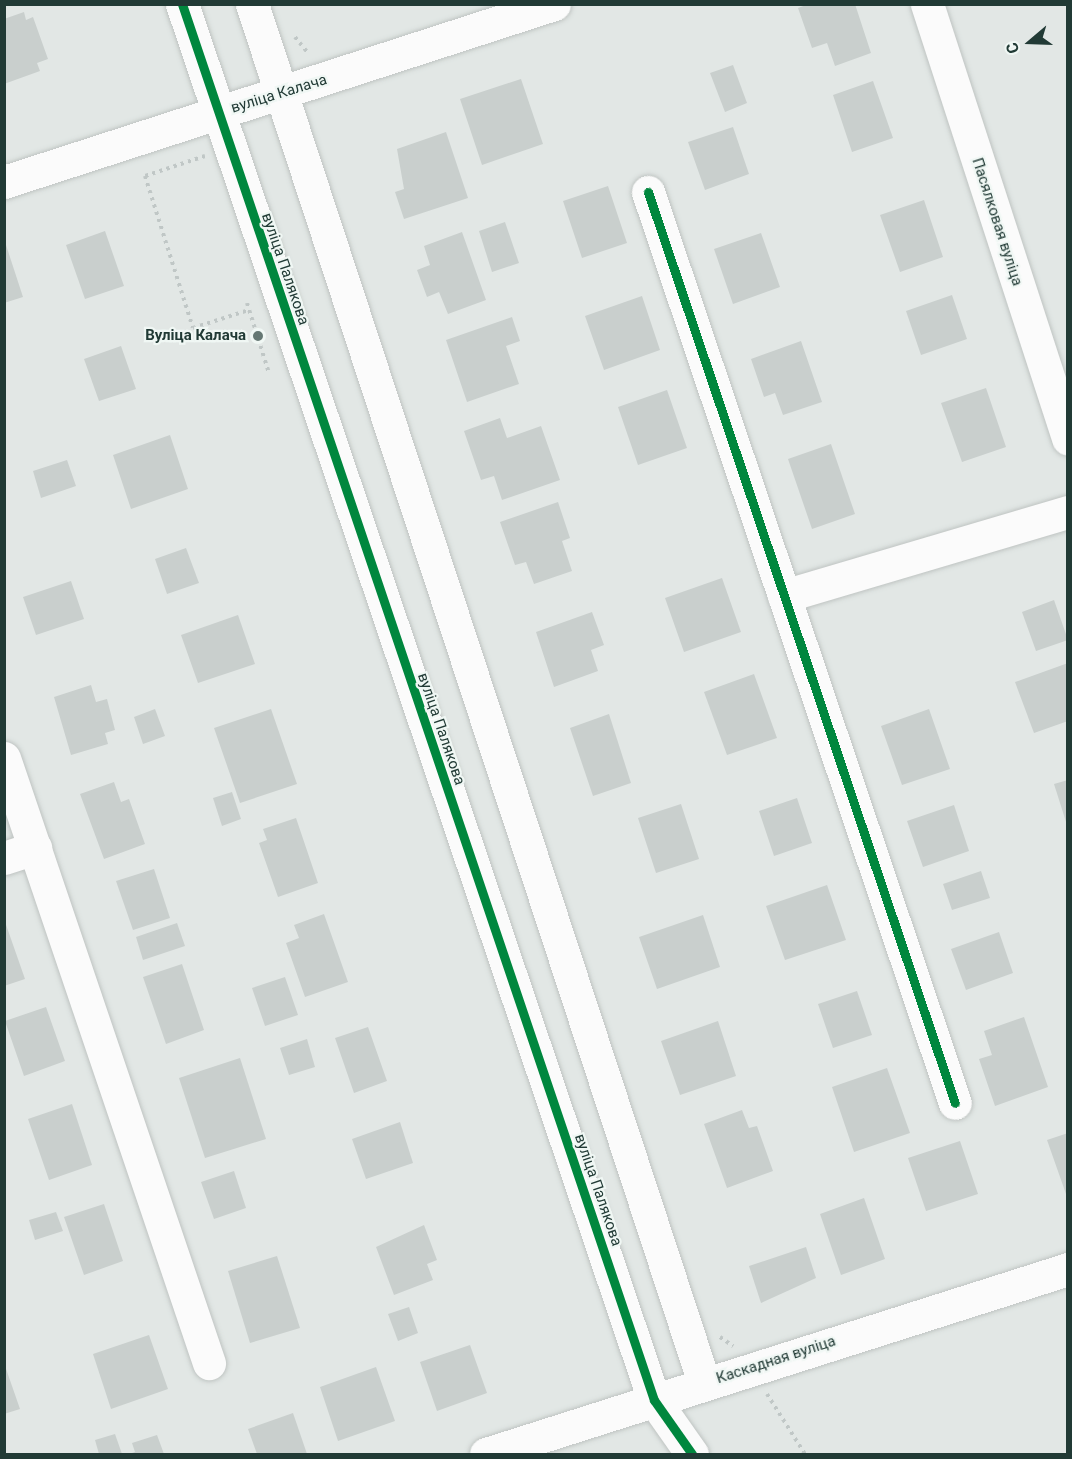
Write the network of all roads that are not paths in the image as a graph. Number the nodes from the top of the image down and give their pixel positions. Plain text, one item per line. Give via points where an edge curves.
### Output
1 (182, 4) edge
2 (252, 4) edge
3 (554, 4) edge
4 (927, 4) edge
5 (280, 94) junction
6 (217, 113) junction
7 (4, 182) edge
8 (648, 192) dead end
9 (1068, 439) edge
10 (1068, 512) edge
11 (784, 596) junction
12 (4, 758) edge
13 (35, 848) junction
14 (4, 858) edge
15 (955, 1103) dead end
16 (1068, 1269) edge
17 (209, 1363) dead end
18 (704, 1383) junction
19 (654, 1400) junction
20 (486, 1455) edge
21 (692, 1455) edge

1 - 6 street, вуліца Палякова
2 - 5 street
3 - 5 street, вуліца Калача
4 - 9 street, Пасялковая вуліца
5 - 6 street, вуліца Калача
5 - 18 street
6 - 7 street, вуліца Калача
6 - 19 street, вуліца Палякова
8 - 11 street
10 - 11 street
11 - 15 street
12 - 13 street
13 - 14 street
13 - 17 street
16 - 18 street, Каскадная вуліца
18 - 19 street, Каскадная вуліца
19 - 20 street, Каскадная вуліца
19 - 21 street, вуліца Палякова

